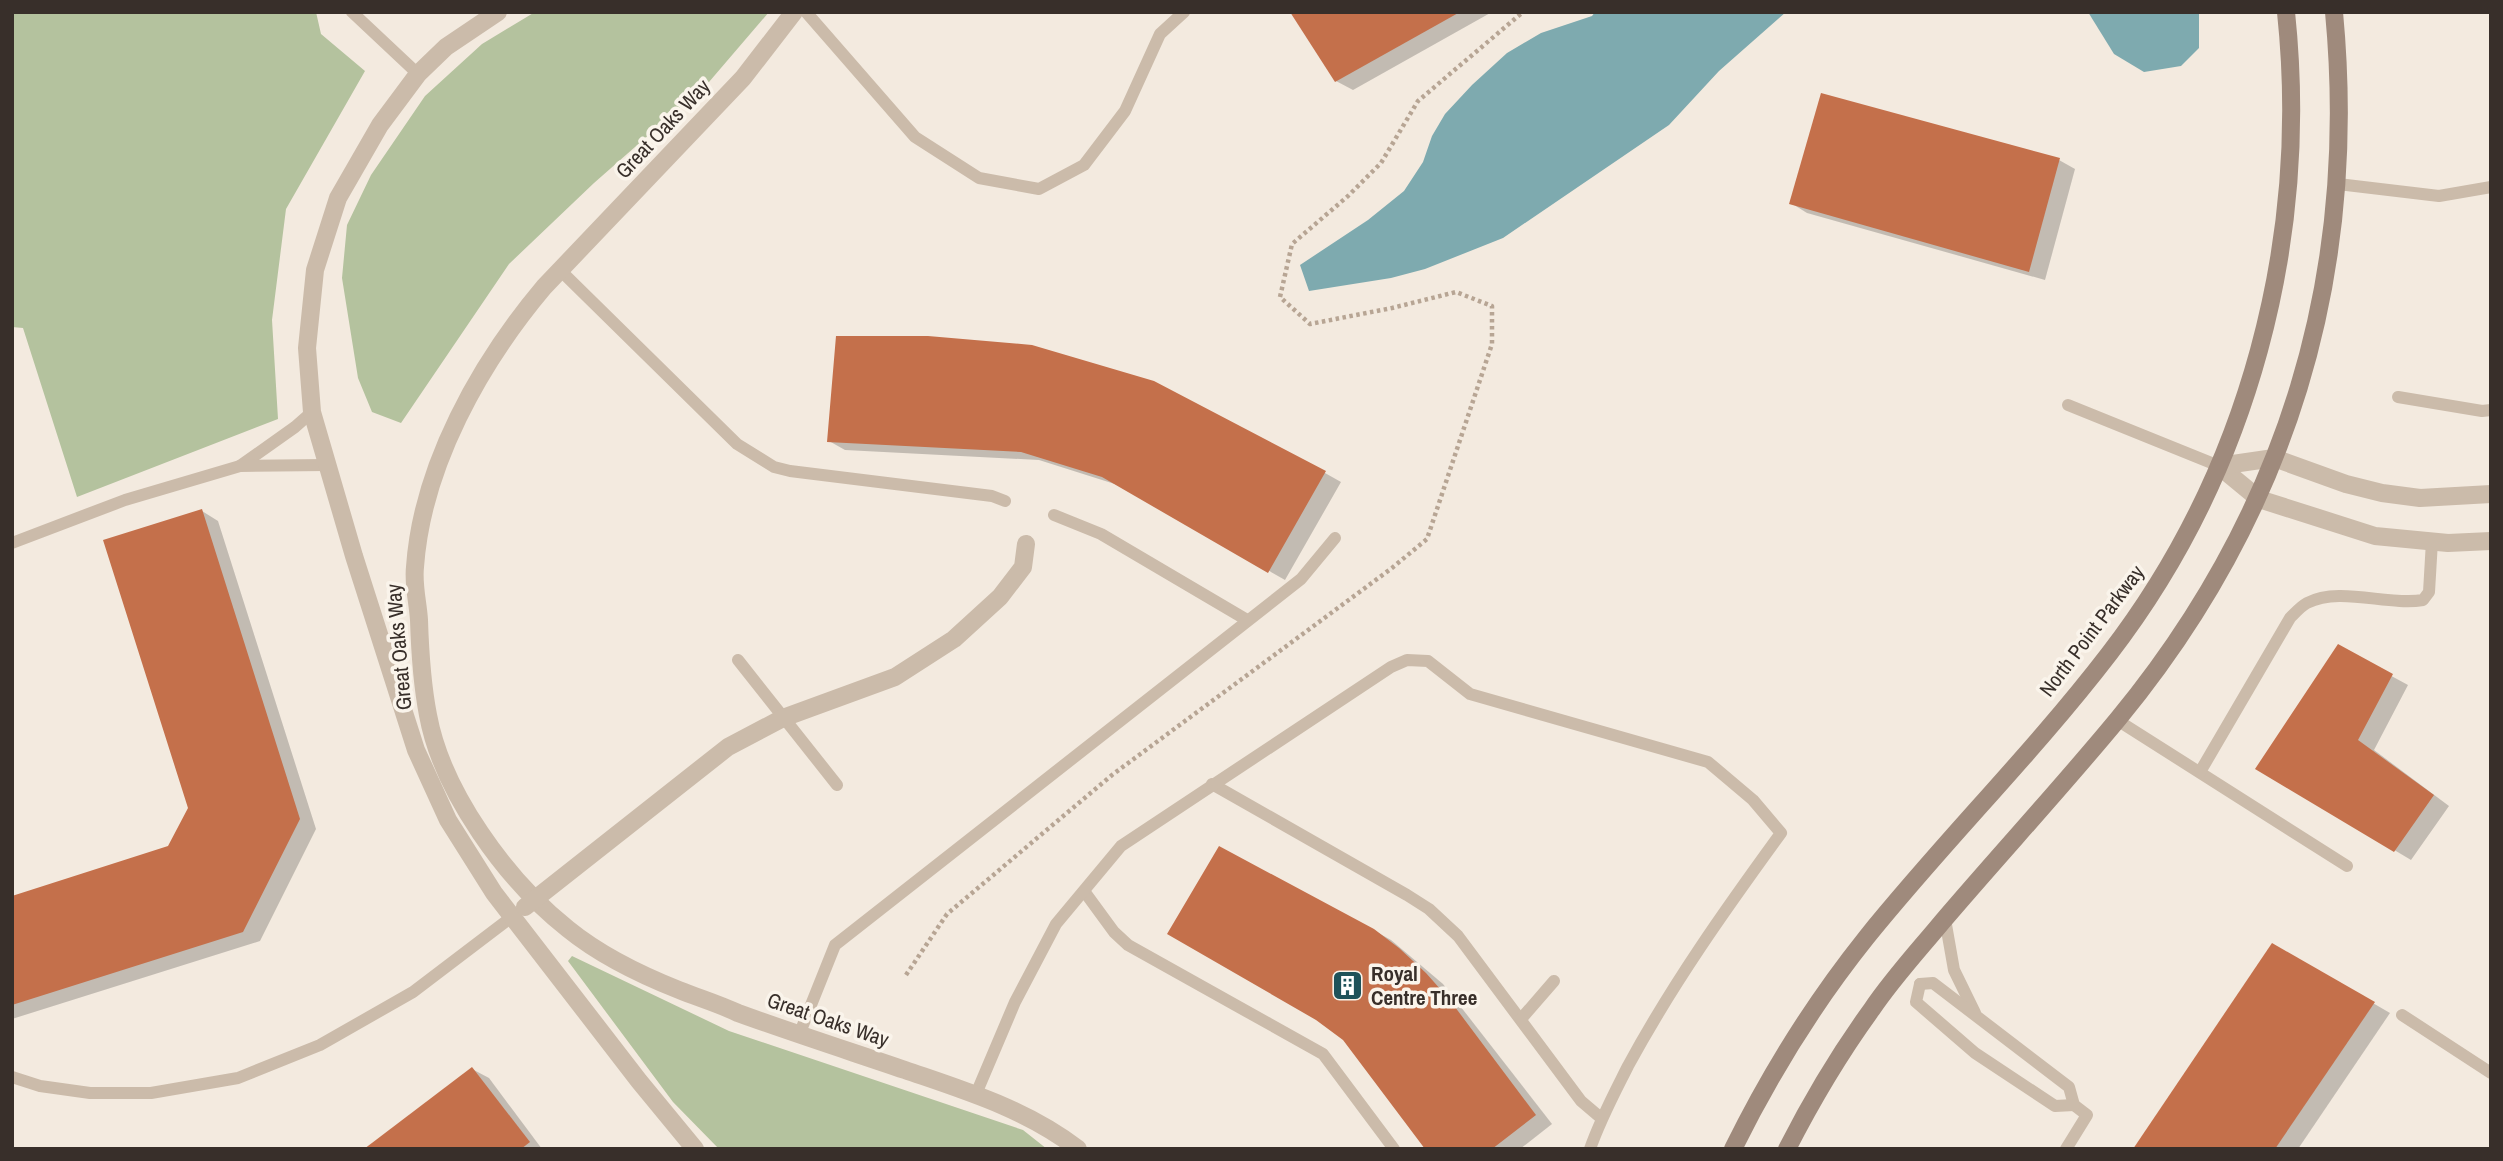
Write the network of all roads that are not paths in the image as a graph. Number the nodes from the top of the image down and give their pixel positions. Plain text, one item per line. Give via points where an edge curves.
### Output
1 (352, 12) edge
2 (498, 12) edge
3 (794, 12) edge
4 (806, 12) edge
5 (1184, 12) edge
6 (2286, 12) edge
7 (2334, 12) edge
8 (418, 74) junction
9 (2338, 184) junction
10 (2491, 187) edge
11 (561, 270) junction
12 (2398, 397) dead end
13 (2068, 405) dead end
14 (2491, 410) edge
15 (312, 412) junction
16 (2274, 458) junction
17 (326, 465) junction
18 (2219, 466) junction
19 (240, 467) junction
20 (2491, 494) edge
21 (2259, 499) junction
22 (1005, 501) dead end
23 (1054, 515) dead end
24 (1335, 538) dead end
25 (2432, 541) junction
26 (2491, 541) edge
27 (12, 542) edge
28 (1026, 544) dead end
29 (1247, 620) junction
30 (738, 660) dead end
31 (783, 718) junction
32 (2117, 720) junction
33 (2200, 772) junction
34 (837, 785) dead end
35 (1212, 785) junction
36 (2347, 866) dead end
37 (1084, 891) junction
38 (535, 900) junction
39 (513, 916) junction
40 (1945, 919) junction
41 (1904, 967) junction
42 (1555, 981) dead end
43 (1920, 984) junction
44 (2402, 1015) dead end
45 (1976, 1016) junction
46 (1521, 1018) junction
47 (799, 1035) junction
48 (2491, 1073) edge
49 (12, 1076) edge
50 (976, 1094) junction
51 (2074, 1105) junction
52 (1601, 1118) junction
53 (695, 1149) edge
54 (1078, 1149) edge
55 (1394, 1149) edge
56 (1590, 1149) edge
57 (1734, 1149) edge
58 (1787, 1149) edge
59 (2066, 1149) edge

1 - 8 lane
2 - 8 street, Great Oaks Way via 446,47
3 - 11 street, Great Oaks Way via 743,78
4 - 5 lane via 915,137 979,178 1040,189 1084,165 1125,111 1160,34
6 - 18 street, North Point Parkway via 2292,102 2280,257 2260,349
7 - 9 street via 2340,83
8 - 15 street, Great Oaks Way via 380,125 338,198 315,270 307,348
9 - 10 lane via 2438,196
9 - 16 street via 2315,326
11 - 22 lane via 737,444 774,467
11 - 38 street, Great Oaks Way via 503,339 451,433 425,510 415,569 423,686 439,751 470,816
12 - 14 lane
13 - 18 lane
15 - 17 street, Great Oaks Way
15 - 19 lane
16 - 18 street
16 - 20 street via 2382,493 2420,498
16 - 21 street
17 - 19 lane
17 - 39 street, Great Oaks Way via 416,750 448,820
18 - 21 street
18 - 57 street, North Point Parkway via 2196,517 2131,623 1865,939 1802,1025
19 - 27 lane via 125,500
21 - 25 street via 2375,536
21 - 32 street via 2204,599
23 - 29 lane via 1101,534
24 - 29 lane via 1301,579
25 - 26 street
25 - 33 lane via 2429,592 2423,600 2410,603 2326,596 2305,603 2290,618
28 - 31 street via 1023,567 1015,578 954,639 895,677
29 - 47 lane via 835,945
30 - 31 lane
31 - 34 lane
31 - 38 street via 728,747
32 - 33 lane
32 - 40 street
33 - 36 lane
35 - 37 lane via 1121,846
35 - 46 lane via 1429,909 1458,936
35 - 52 lane via 1391,667 1418,660 1428,661 1470,694 1708,762 1754,800 1781,834 1699,946 1648,1028
37 - 50 lane via 1056,924 1015,1002
37 - 55 lane via 1128,945 1323,1054
38 - 39 street
38 - 47 street, Great Oaks Way via 569,930 621,963
39 - 49 lane via 413,992 320,1045 238,1078 151,1093 90,1093 40,1086
39 - 53 street, Great Oaks Way
40 - 41 street
40 - 45 lane via 1954,970
41 - 43 lane
41 - 58 street via 1833,1067
42 - 46 lane
43 - 45 lane via 1933,982
43 - 51 lane via 1916,1002 1975,1054 2055,1106
44 - 48 lane
45 - 51 lane via 2069,1087
46 - 52 lane via 1581,1101
47 - 50 street, Great Oaks Way
50 - 54 street, Great Oaks Way via 1038,1122
51 - 59 lane via 2087,1115
52 - 56 lane

